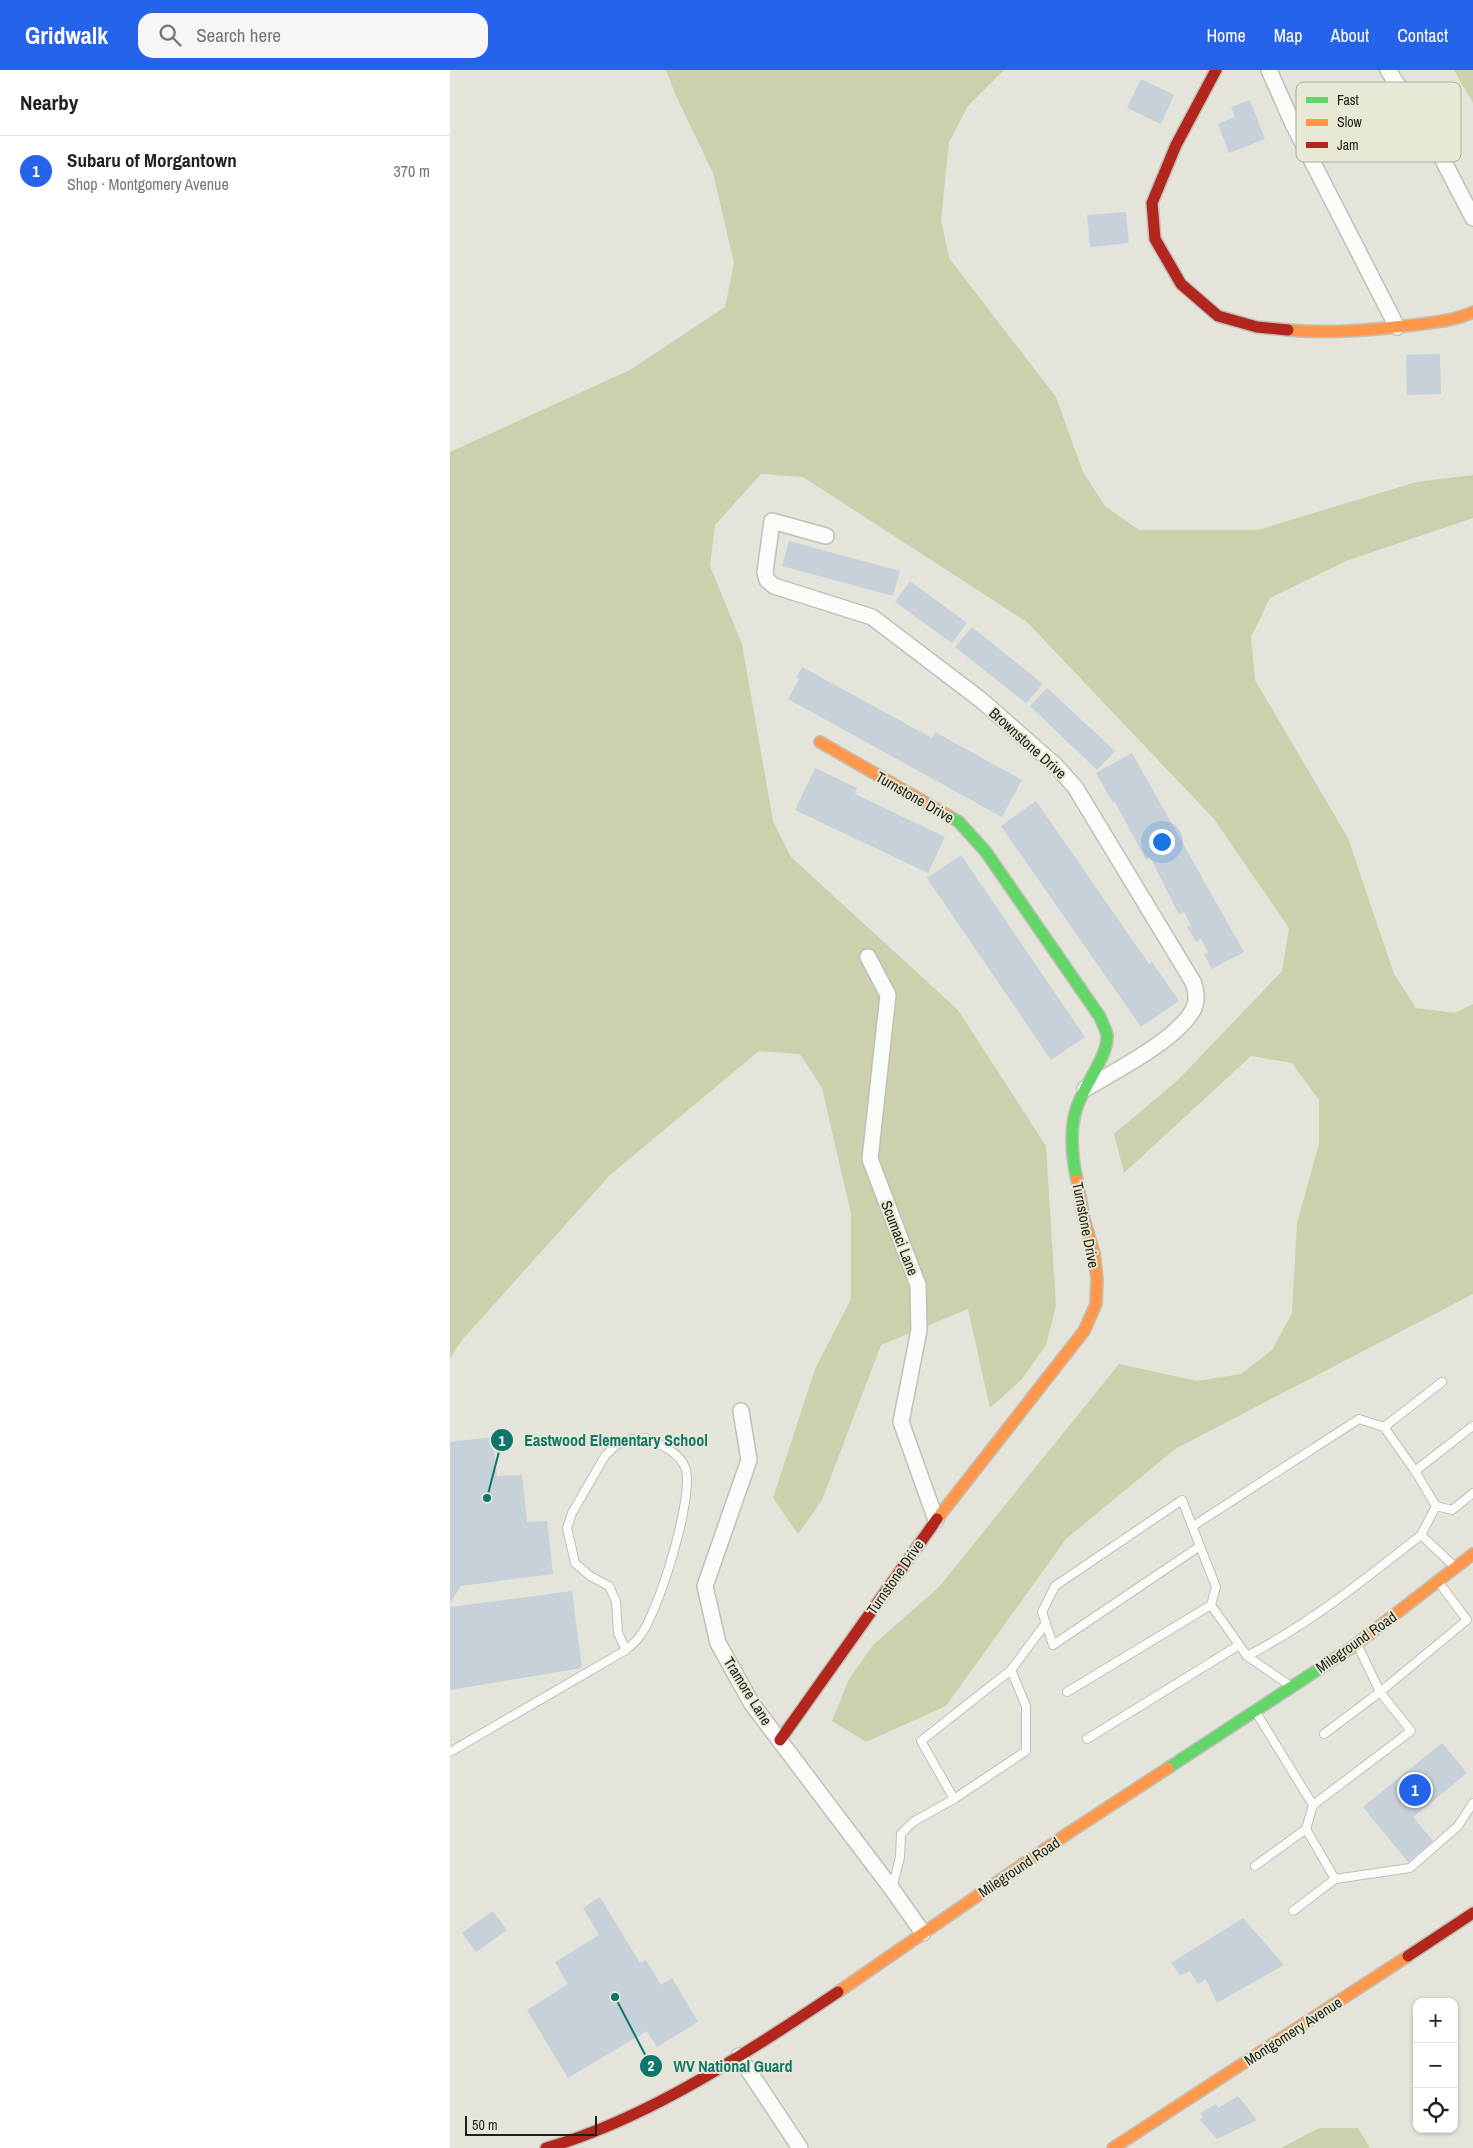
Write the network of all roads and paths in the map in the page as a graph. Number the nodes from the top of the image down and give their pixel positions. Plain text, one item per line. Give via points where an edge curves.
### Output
1 (1216, 70) edge
2 (1269, 70) edge
3 (1388, 70) edge
4 (1396, 82) edge
5 (1296, 130) edge
6 (1312, 162) edge
7 (1444, 162) edge
8 (1473, 218) edge
9 (1473, 312) edge
10 (1397, 327) junction
11 (826, 536) dead end
12 (820, 742) dead end
13 (868, 958) dead end
14 (1084, 1090) junction
15 (1442, 1382) dead end
16 (741, 1411) dead end
17 (1384, 1426) junction
18 (1473, 1426) edge
19 (1415, 1471) junction
20 (1473, 1493) edge
21 (1436, 1506) junction
22 (936, 1520) junction
23 (1193, 1526) junction
24 (1421, 1535) junction
25 (1200, 1546) junction
26 (1473, 1554) edge
27 (1456, 1567) junction
28 (1439, 1582) junction
29 (1211, 1605) junction
30 (1470, 1620) edge
31 (1046, 1624) junction
32 (1357, 1644) junction
33 (1239, 1645) junction
34 (626, 1650) junction
35 (1247, 1656) junction
36 (1011, 1670) junction
37 (1293, 1687) junction
38 (1067, 1692) dead end
39 (1380, 1692) junction
40 (1256, 1712) junction
41 (1324, 1734) dead end
42 (1087, 1738) dead end
43 (780, 1740) junction
44 (450, 1752) edge
45 (954, 1799) junction
46 (1473, 1803) edge
47 (1313, 1806) junction
48 (1306, 1829) junction
49 (1255, 1866) dead end
50 (1335, 1878) junction
51 (892, 1888) junction
52 (1293, 1911) dead end
53 (1473, 1913) edge
54 (923, 1933) junction
55 (739, 2056) junction
56 (571, 2145) edge
57 (546, 2148) edge
58 (800, 2148) edge
59 (1113, 2148) edge

1 - 10 street via 1176,145 1152,203 1155,240 1181,284 1218,316 1258,327 1321,333
2 - 5 street
3 - 4 street
6 - 10 street
7 - 8 street
9 - 10 street via 1458,319
11 - 14 street, Brownstone Drive via 772,521 765,572 767,580 774,586 872,617 981,700 1056,766 1075,787 1193,982 1197,994 1194,1008 1182,1024 1162,1041
12 - 14 street, Turnstone Drive via 959,822 986,852 1100,1017 1107,1035 1104,1054
13 - 22 street, Scumaci Lane via 888,995 870,1159 918,1285 919,1330 902,1422
14 - 22 street, Turnstone Drive via 1075,1112 1071,1138 1084,1219 1094,1253 1096,1304 1084,1331
15 - 17 lane
16 - 43 street, Tramore Lane via 748,1460 704,1586 718,1643 752,1704
17 - 19 lane
17 - 23 lane via 1359,1419
18 - 19 lane
19 - 21 lane
20 - 21 lane via 1452,1510
21 - 24 lane
22 - 43 street, Turnstone Drive
23 - 25 lane
23 - 31 lane via 1182,1500 1055,1586 1042,1612
24 - 27 lane
24 - 35 lane via 1346,1595 1284,1637
25 - 29 lane via 1216,1587
25 - 31 lane via 1053,1645
26 - 27 street, Mileground Road
27 - 28 street, Mileground Road
28 - 30 lane
28 - 32 street, Mileground Road
29 - 33 lane
29 - 38 lane
30 - 39 lane
31 - 36 lane
32 - 37 street, Mileground Road
32 - 39 lane
33 - 35 lane
33 - 42 lane
34 - 34 lane via 640,1637 664,1586 686,1496 685,1466 676,1454 646,1438 616,1445 605,1456 572,1512 567,1528 575,1563 609,1586 616,1601 618,1632
34 - 44 lane
35 - 37 lane
36 - 45 lane via 1026,1706 1026,1751
36 - 45 lane via 920,1742
37 - 40 street, Mileground Road
39 - 41 lane
39 - 47 lane via 1411,1731
40 - 47 lane
40 - 54 street, Mileground Road via 1039,1853
43 - 51 street, Tramore Lane
45 - 51 lane via 913,1822 901,1834 900,1857
46 - 50 lane via 1458,1826 1410,1868
47 - 48 lane
48 - 49 lane
48 - 50 lane
50 - 52 lane
51 - 54 street, Tramore Lane
53 - 59 street, Montgomery Avenue
54 - 55 street, Mileground Road
55 - 56 street, Mileground Road
55 - 58 street
56 - 57 street, Mileground Road

